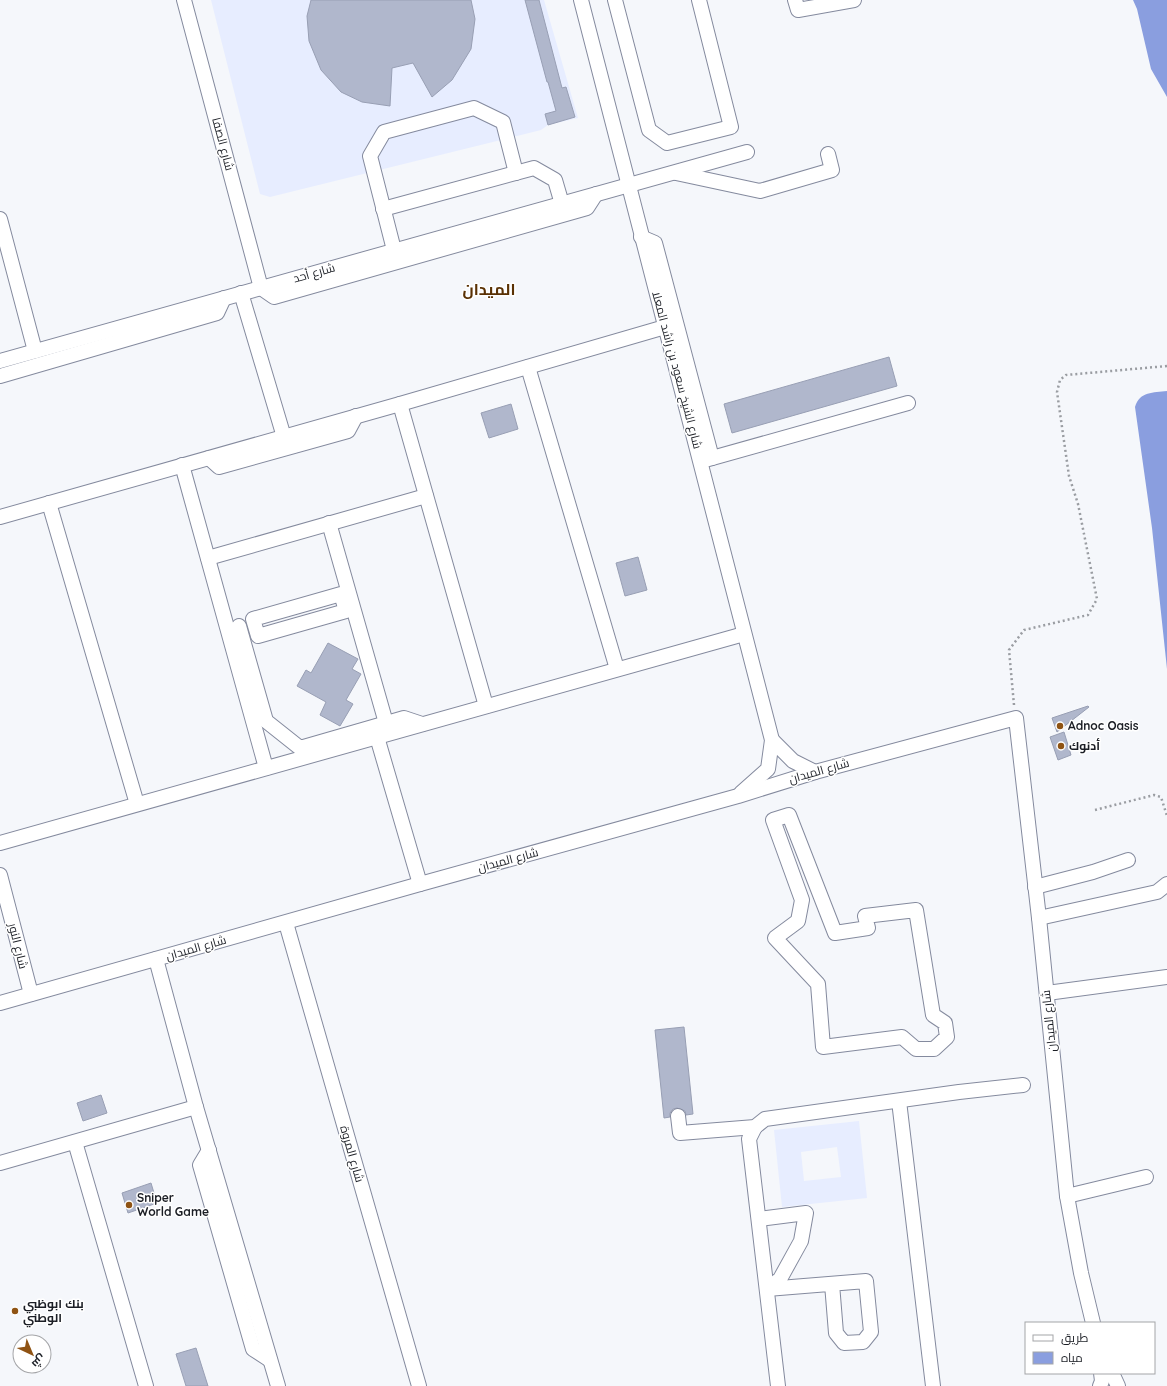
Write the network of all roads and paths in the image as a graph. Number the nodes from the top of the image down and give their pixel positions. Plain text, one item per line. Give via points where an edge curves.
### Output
1 (184, 0) edge
2 (580, 0) edge
3 (615, 0) edge
4 (699, 0) edge
5 (795, 0) edge
6 (854, 0) edge
7 (747, 152) dead end
8 (828, 154) dead end
9 (673, 172) junction
10 (516, 173) junction
11 (628, 185) junction
12 (596, 194) junction
13 (562, 204) junction
14 (383, 209) junction
15 (0, 219) edge
16 (641, 237) junction
17 (394, 250) junction
18 (261, 288) junction
19 (241, 293) junction
20 (224, 298) junction
21 (665, 327) junction
22 (35, 351) junction
23 (0, 361) edge
24 (1167, 366) edge
25 (528, 367) junction
26 (0, 376) edge
27 (908, 403) dead end
28 (400, 404) junction
29 (356, 416) junction
30 (284, 437) junction
31 (210, 458) junction
32 (707, 459) junction
33 (182, 465) junction
34 (426, 496) junction
35 (49, 503) junction
36 (0, 517) edge
37 (329, 523) junction
38 (208, 558) junction
39 (233, 625) junction
40 (255, 627) junction
41 (744, 634) junction
42 (617, 669) junction
43 (486, 706) junction
44 (1016, 718) junction
45 (386, 723) junction
46 (422, 724) junction
47 (377, 737) junction
48 (772, 740) junction
49 (266, 768) junction
50 (815, 772) junction
51 (738, 796) junction
52 (138, 804) junction
53 (1095, 810) dead end
54 (1167, 816) edge
55 (0, 843) edge
56 (1128, 860) dead end
57 (0, 875) edge
58 (420, 884) junction
59 (1167, 884) edge
60 (1036, 887) junction
61 (916, 910) joint
62 (1039, 918) junction
63 (286, 923) junction
64 (156, 959) junction
65 (1167, 977) edge
66 (1047, 993) junction
67 (31, 994) junction
68 (0, 1003) edge
69 (1022, 1085) dead end
70 (899, 1100) junction
71 (196, 1107) junction
72 (678, 1116) dead end
73 (755, 1127) junction
74 (75, 1142) junction
75 (0, 1164) edge
76 (1146, 1177) dead end
77 (1067, 1196) junction
78 (758, 1218) junction
79 (832, 1284) junction
80 (767, 1290) junction
81 (1092, 1322) edge
82 (1101, 1374) edge
83 (1112, 1374) edge
84 (146, 1386) edge
85 (278, 1386) edge
86 (419, 1386) edge
87 (778, 1386) edge
88 (933, 1386) edge
89 (1100, 1386) edge
90 (1118, 1386) edge

1 - 18 street, شارع الصفا
2 - 11 street, شارع الشيخ سعود بن راشد المعلا
3 - 4 street via 649,130 667,143 731,127
5 - 6 street via 798,10
7 - 9 street, شارع أحد
8 - 9 street via 832,170 760,191
9 - 11 street, شارع أحد
10 - 13 street via 534,168 555,180
10 - 14 street
10 - 14 street via 503,122 474,108 384,132 370,156
11 - 12 street, شارع أحد
11 - 16 street, شارع الشيخ سعود بن راشد المعلا
12 - 13 street, شارع أحد
12 - 18 street via 587,208 274,297
13 - 17 street, شارع أحد
14 - 17 street
15 - 22 street
16 - 21 street, شارع الشيخ سعود بن راشد المعلا
16 - 32 street via 655,243
17 - 18 street, شارع أحد
18 - 19 street, شارع أحد
19 - 20 street, شارع أحد
19 - 30 street
20 - 22 street, شارع أحد
20 - 26 street via 217,313
21 - 25 street
21 - 32 street, شارع الشيخ سعود بن راشد المعلا
22 - 23 street, شارع أحد
24 - 44 path via 1066,375 1060,380 1057,392 1069,476 1078,504 1097,599 1088,615 1024,630 1009,650
25 - 28 street
25 - 42 street
27 - 32 street
28 - 29 street
28 - 34 street
29 - 30 street
29 - 31 street via 348,431 219,468
30 - 31 street
31 - 33 street
32 - 41 street, شارع الشيخ سعود بن راشد المعلا
33 - 35 street
33 - 38 street
34 - 37 street
34 - 43 street
35 - 36 street
35 - 52 street
37 - 38 street
37 - 45 street
38 - 39 street
39 - 40 street
39 - 45 street via 266,721 300,748
39 - 49 street
40 - 40 street via 258,636 346,611 341,594 253,620
41 - 42 street
41 - 48 street, شارع الشيخ سعود بن راشد المعلا
42 - 43 street
43 - 46 street
44 - 50 street, شارع الميدان
44 - 60 street, شارع الميدان
45 - 46 street via 404,718
45 - 47 street
46 - 47 street
47 - 49 street
47 - 58 street
48 - 50 street via 793,761
48 - 51 street, شارع الشيخ سعود بن راشد المعلا via 768,769
49 - 52 street
50 - 51 street, شارع الميدان
51 - 58 street, شارع الميدان
52 - 55 street
53 - 54 path via 1154,794 1161,797
56 - 60 street
57 - 67 street, شارع النور
58 - 63 street, شارع الميدان
59 - 62 street via 1157,892
60 - 62 street, شارع الميدان
61 - 61 street via 932,1015 945,1023 947,1037 934,1049 916,1049 902,1037 823,1046 818,984 775,938 798,921 802,900 773,820 789,815 835,933 868,928 865,916
62 - 66 street, شارع الميدان
63 - 64 street, شارع الميدان
63 - 86 street, شارع المروة
64 - 67 street, شارع الميدان
64 - 71 street
65 - 66 street
66 - 77 street, شارع الميدان
67 - 68 street, شارع الميدان
69 - 70 street
70 - 73 street via 765,1119
70 - 88 street
71 - 74 street
71 - 85 street
72 - 73 street via 680,1133
73 - 78 street via 749,1139
74 - 75 street
74 - 84 street
76 - 77 street
77 - 81 street, شارع الميدان via 1080,1273
78 - 80 street
78 - 80 street via 806,1213 801,1241 780,1279
79 - 79 street via 866,1281 871,1332 863,1342 844,1343 836,1333
79 - 80 street
80 - 87 street
82 - 89 street
83 - 90 street

